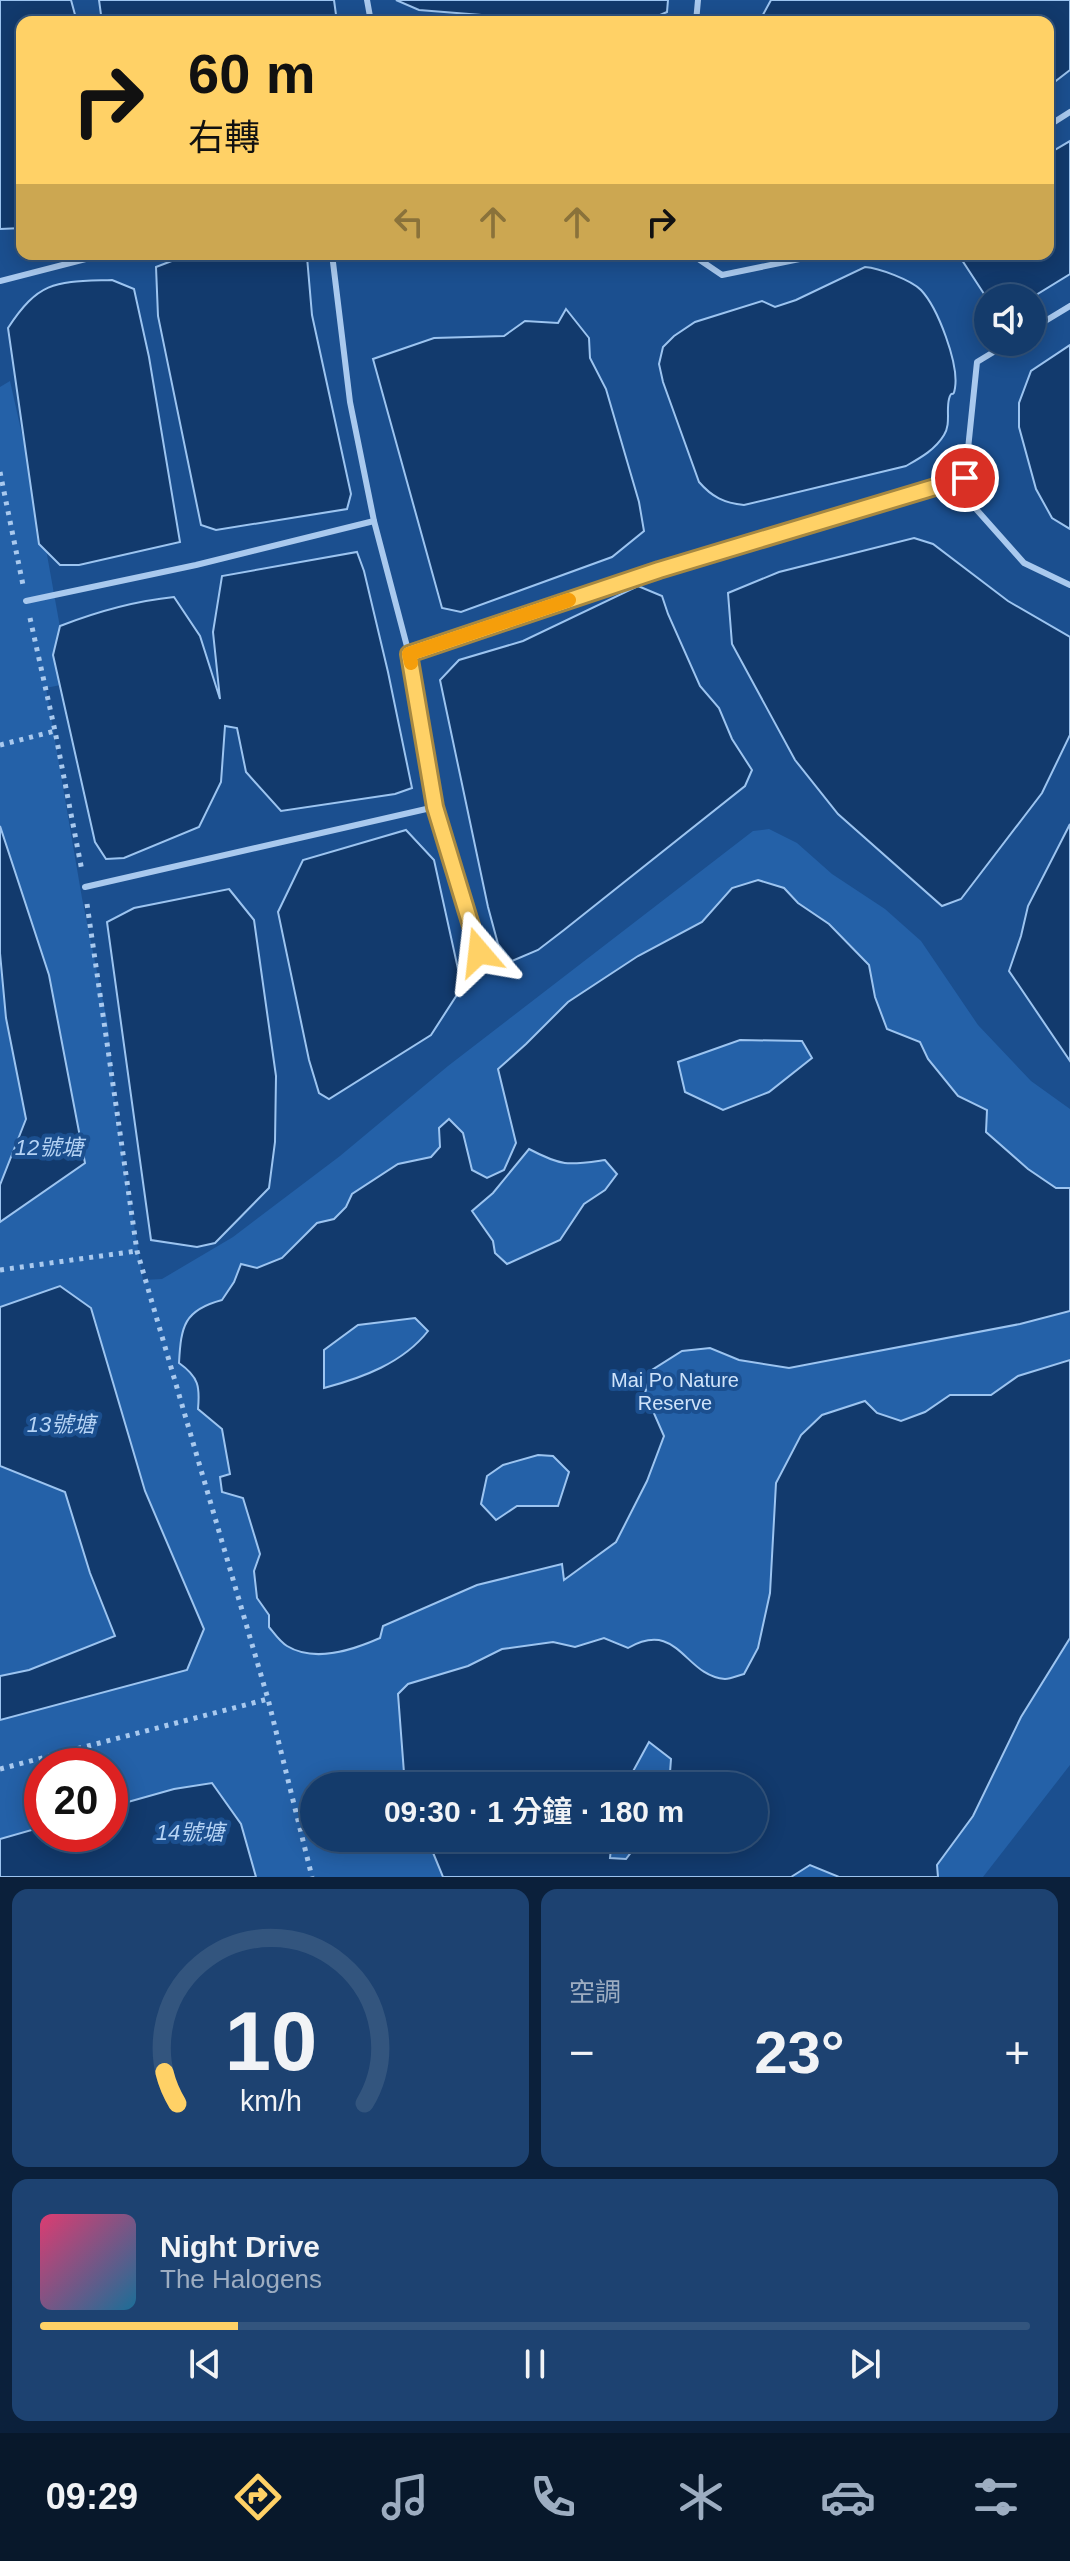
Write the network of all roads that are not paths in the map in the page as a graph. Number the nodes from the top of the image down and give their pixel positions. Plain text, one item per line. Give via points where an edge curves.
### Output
1 (82, 260) edge
2 (333, 260) edge
3 (700, 260) edge
4 (795, 260) edge
5 (0, 281) edge
6 (1070, 306) edge
7 (1046, 321) edge
8 (987, 356) edge
9 (965, 478) junction
10 (374, 521) junction
11 (1070, 585) edge
12 (26, 601) road end
13 (409, 654) junction
14 (435, 807) junction
15 (85, 887) road end
16 (479, 952) dead end

1 - 5 lane
2 - 10 lane via 350,402
3 - 4 lane via 722,275
6 - 7 lane
8 - 9 lane via 977,362
9 - 11 lane via 968,500 1024,563
9 - 13 lane via 659,570
10 - 12 lane
10 - 13 lane
13 - 14 lane
14 - 15 lane
14 - 16 lane

